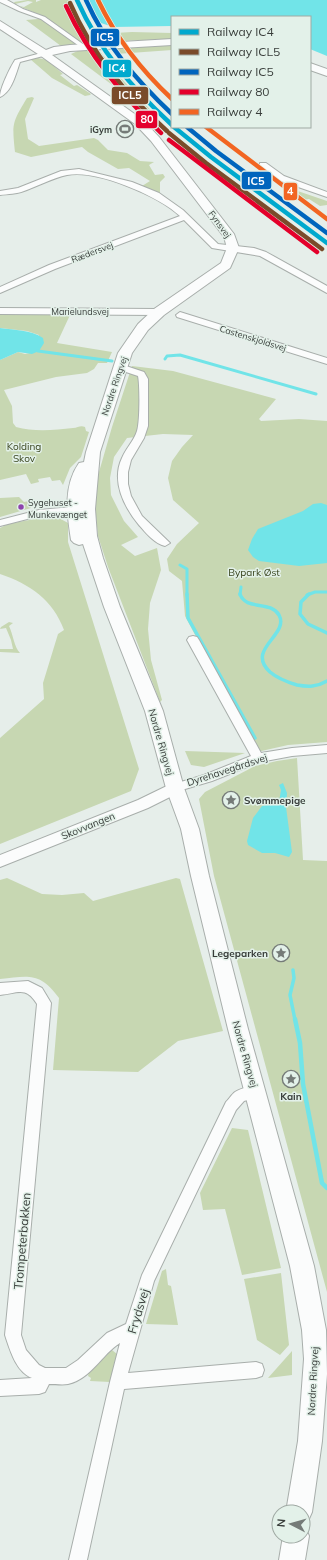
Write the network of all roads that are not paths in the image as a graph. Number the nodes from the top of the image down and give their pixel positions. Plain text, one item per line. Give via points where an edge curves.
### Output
1 (2, 0) edge
2 (0, 16) edge
3 (0, 24) edge
4 (171, 42) edge
5 (80, 47) junction
6 (52, 52) junction
7 (311, 66) edge
8 (327, 73) edge
9 (0, 95) edge
10 (263, 165) dead end
11 (0, 193) edge
12 (327, 195) edge
13 (185, 217) junction
14 (233, 248) junction
15 (0, 290) edge
16 (327, 290) edge
17 (0, 311) edge
18 (159, 312) junction
19 (180, 315) dead end
20 (327, 361) edge
21 (120, 367) junction
22 (80, 510) junction
23 (0, 523) edge
24 (165, 543) dead end
25 (193, 640) dead end
26 (327, 749) edge
27 (258, 758) junction
28 (175, 788) junction
29 (0, 861) edge
30 (0, 989) edge
31 (256, 1092) junction
32 (132, 1329) junction
33 (321, 1359) edge
34 (256, 1370) dead end
35 (44, 1376) junction
36 (118, 1382) junction
37 (0, 1388) edge
38 (300, 1504) edge
39 (295, 1544) edge
40 (78, 1560) edge
41 (292, 1560) edge

1 - 5 street via 44,18
2 - 6 main road, Fynsvej via 21,27
3 - 6 main road, Fynsvej
4 - 5 main road
5 - 6 main road
6 - 9 street via 17,61 7,86
6 - 14 main road, Fynsvej via 137,115 139,122 230,237
7 - 8 main road
10 - 12 street via 281,178
11 - 13 street via 20,190 56,175 78,171 142,188 156,195
13 - 14 street via 212,244
13 - 15 street, Rædersvej via 52,267
14 - 16 street, Fynsvej via 263,254
14 - 18 main road, Nordre Ringvej via 229,260 222,269
17 - 18 street, Marielundsvej
18 - 21 main road, Nordre Ringvej via 134,339
19 - 20 street, Castenskjoldsvej
21 - 22 main road, Nordre Ringvej via 93,452 88,489
21 - 24 street via 141,374 144,381 144,422 142,433 125,462 125,492 137,516
22 - 23 street via 39,513
22 - 28 main road, Nordre Ringvej via 81,550 87,570 92,582 112,607 154,711
25 - 27 street
26 - 27 street, Dyrehavegårdsvej
27 - 28 street, Dyrehavegårdsvej
28 - 29 street, Skovvangen via 143,804
28 - 31 main road, Nordre Ringvej via 190,829 238,1029
30 - 35 street, Trompeterbakken via 28,986 37,992 44,1003 13,1335 20,1355 32,1371
31 - 32 street, Frydsvej via 240,1096 231,1106 147,1280
31 - 33 main road, Nordre Ringvej via 302,1266
32 - 35 street via 113,1338 84,1366 68,1376
32 - 36 street, Frydsvej
33 - 38 main road, Nordre Ringvej
34 - 36 street
35 - 37 street via 39,1386
36 - 40 street, Frydsvej
39 - 41 main road

